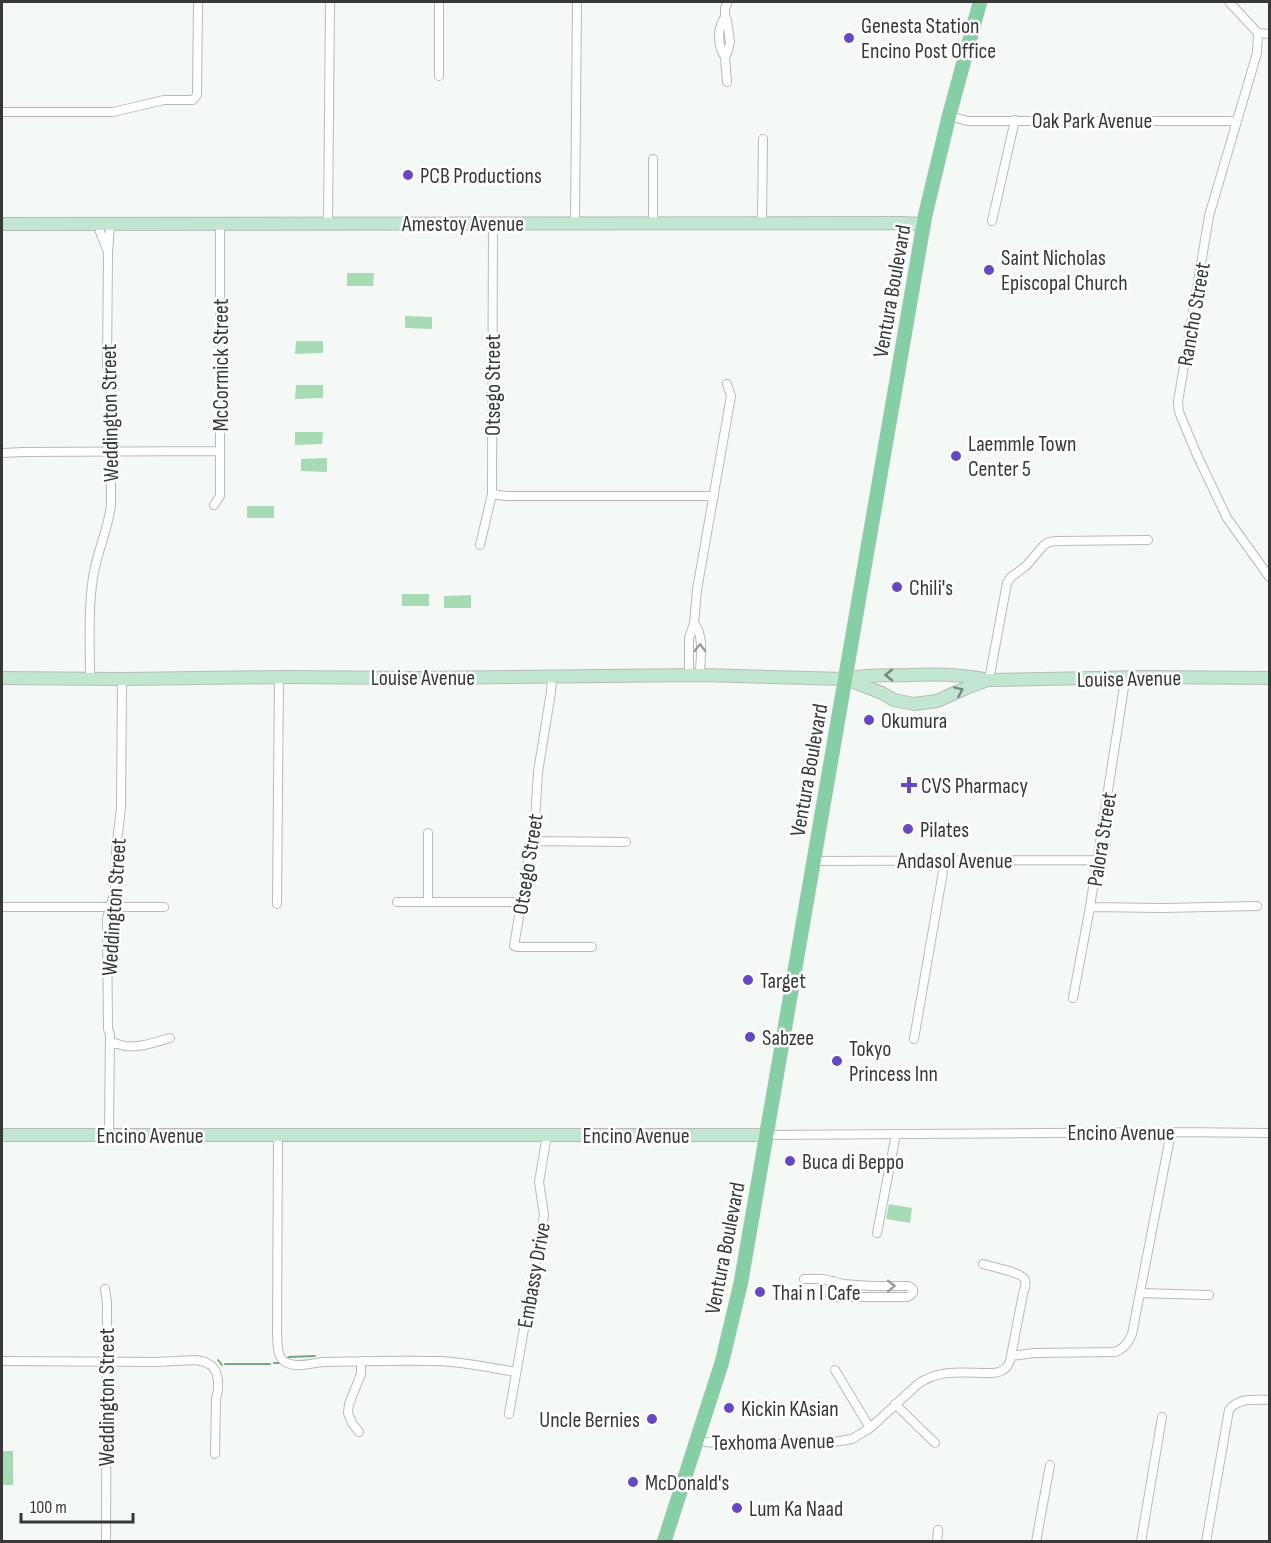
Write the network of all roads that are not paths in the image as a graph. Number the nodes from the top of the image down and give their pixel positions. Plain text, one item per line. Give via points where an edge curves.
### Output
1 (198, 2) edge
2 (330, 2) edge
3 (439, 2) edge
4 (578, 2) edge
5 (728, 2) edge
6 (981, 2) edge
7 (1229, 2) edge
8 (1258, 33) junction
9 (1269, 34) edge
10 (439, 76) dead end
11 (727, 82) dead end
12 (2, 112) edge
13 (949, 116) junction
14 (1016, 120) junction
15 (1236, 122) junction
16 (763, 139) dead end
17 (653, 159) dead end
18 (992, 221) dead end
19 (575, 222) junction
20 (653, 222) junction
21 (762, 222) junction
22 (220, 223) junction
23 (328, 223) junction
24 (493, 223) junction
25 (2, 224) edge
26 (104, 224) junction
27 (924, 224) junction
28 (727, 384) dead end
29 (220, 451) junction
30 (111, 452) junction
31 (2, 453) edge
32 (492, 494) junction
33 (714, 496) junction
34 (214, 505) dead end
35 (1148, 540) dead end
36 (480, 545) dead end
37 (1269, 578) edge
38 (552, 675) junction
39 (694, 675) junction
40 (279, 677) junction
41 (2, 678) edge
42 (1124, 678) junction
43 (1269, 678) edge
44 (90, 679) junction
45 (122, 679) junction
46 (845, 679) junction
47 (989, 680) junction
48 (428, 833) dead end
49 (532, 841) junction
50 (626, 842) dead end
51 (945, 860) junction
52 (1097, 860) junction
53 (813, 861) junction
54 (397, 902) dead end
55 (428, 902) junction
56 (520, 902) junction
57 (278, 904) dead end
58 (1257, 906) dead end
59 (2, 907) edge
60 (110, 907) junction
61 (164, 907) dead end
62 (1090, 907) junction
63 (592, 947) dead end
64 (1073, 998) dead end
65 (170, 1038) dead end
66 (914, 1039) dead end
67 (110, 1046) junction
68 (1171, 1132) junction
69 (1269, 1133) edge
70 (896, 1134) junction
71 (2, 1135) edge
72 (110, 1135) junction
73 (547, 1135) junction
74 (766, 1135) junction
75 (278, 1136) junction
76 (878, 1233) dead end
77 (983, 1264) dead end
78 (804, 1279) dead end
79 (833, 1281) junction
80 (872, 1286) junction
81 (105, 1289) dead end
82 (1140, 1293) junction
83 (1209, 1295) dead end
84 (872, 1297) junction
85 (1011, 1356) junction
86 (2, 1361) edge
87 (107, 1361) junction
88 (361, 1361) junction
89 (835, 1370) dead end
90 (516, 1372) junction
91 (1269, 1400) edge
92 (895, 1404) junction
93 (509, 1414) dead end
94 (1162, 1417) dead end
95 (870, 1428) junction
96 (359, 1432) dead end
97 (696, 1441) junction
98 (935, 1443) dead end
99 (215, 1454) dead end
100 (1050, 1465) dead end
101 (938, 1530) dead end
102 (106, 1542) edge
103 (664, 1542) edge
104 (937, 1542) edge
105 (1036, 1542) edge
106 (1141, 1542) edge
107 (1206, 1542) edge

1 - 12 street via 197,95 193,100 164,100 113,112
2 - 23 street
3 - 10 street
4 - 19 street
5 - 11 street via 719,41
6 - 13 main road, Ventura Boulevard
7 - 8 street
8 - 9 street
8 - 15 street, Rancho Street via 1257,52
13 - 14 street, Oak Park Avenue via 968,121
13 - 27 main road, Ventura Boulevard
14 - 15 street, Oak Park Avenue
14 - 18 street
15 - 37 street, Rancho Street via 1209,216 1178,402 1216,497
16 - 21 street
17 - 20 street
19 - 20 street, Amestoy Avenue
19 - 24 street, Amestoy Avenue
20 - 21 street, Amestoy Avenue
21 - 27 street, Amestoy Avenue
22 - 23 street, Amestoy Avenue
22 - 26 street, Amestoy Avenue
22 - 29 street, McCormick Street
23 - 24 street, Amestoy Avenue
24 - 32 street, Otsego Street
25 - 26 street, Amestoy Avenue
26 - 30 street, Weddington Street via 108,253
27 - 46 main road, Ventura Boulevard
28 - 33 street via 731,396
29 - 30 street
29 - 34 street, McCormick Street via 220,496
30 - 31 street
30 - 44 street, Weddington Street via 111,505 91,592
32 - 33 street
32 - 36 street, Otsego Street
33 - 39 street via 697,590 694,623 701,640
35 - 47 street via 1049,542 1041,549 1007,583
38 - 39 street, Louise Avenue
38 - 40 street, Louise Avenue
38 - 49 street, Otsego Street
39 - 46 street, Louise Avenue
40 - 45 street, Louise Avenue
40 - 57 street
41 - 44 street, Louise Avenue
42 - 43 street, Louise Avenue
42 - 47 street, Louise Avenue
42 - 52 street, Palora Street
44 - 45 street, Louise Avenue
45 - 60 street, Weddington Street via 121,808 115,890
47 -> 46 street, Louise Avenue via 922,674
46 -> 47 street, Louise Avenue via 914,704 937,701
46 - 53 main road, Ventura Boulevard
48 - 55 street
49 - 50 street
49 - 56 street, Otsego Street
51 - 52 street, Andasol Avenue
51 - 53 street, Andasol Avenue
51 - 66 street
52 - 62 street, Palora Street
53 - 74 main road, Ventura Boulevard
54 - 55 street
55 - 56 street
56 - 63 street, Otsego Street via 513,946
58 - 62 street
59 - 60 street
60 - 61 street
60 - 67 street, Weddington Street
62 - 64 street, Palora Street
65 - 67 street via 148,1045
67 - 72 street, Weddington Street
68 - 69 street, Encino Avenue
68 - 70 street, Encino Avenue
68 - 82 street
70 - 74 street, Encino Avenue
70 - 76 street
71 - 72 street, Encino Avenue
72 - 75 street, Encino Avenue
73 - 74 street, Encino Avenue
73 - 75 street, Encino Avenue
73 - 90 street, Embassy Drive via 539,1182 544,1215
74 - 97 main road, Ventura Boulevard via 732,1321
75 - 88 street via 279,1354 282,1360 295,1365
77 - 85 street via 1019,1274 1025,1280
78 - 79 street
79 - 80 street
79 - 84 street via 832,1296
80 - 84 street
80 -> 84 street via 908,1286 913,1293 908,1297
81 - 87 street, Weddington Street
82 - 83 street
82 - 85 street via 1132,1334 1123,1349
85 - 92 street, Texhoma Avenue via 1009,1365 995,1373 938,1374
86 - 87 street
87 - 99 street via 196,1360 212,1366 218,1380
87 - 102 street, Weddington Street
88 - 90 street via 439,1361
88 - 96 street via 361,1374 348,1413
89 - 95 street
90 - 93 street, Embassy Drive
91 - 107 street via 1243,1400 1229,1410
92 - 95 street, Texhoma Avenue
92 - 98 street
94 - 106 street
95 - 97 street, Texhoma Avenue via 852,1439 834,1442
97 - 103 main road, Ventura Boulevard
100 - 105 street
101 - 104 street

